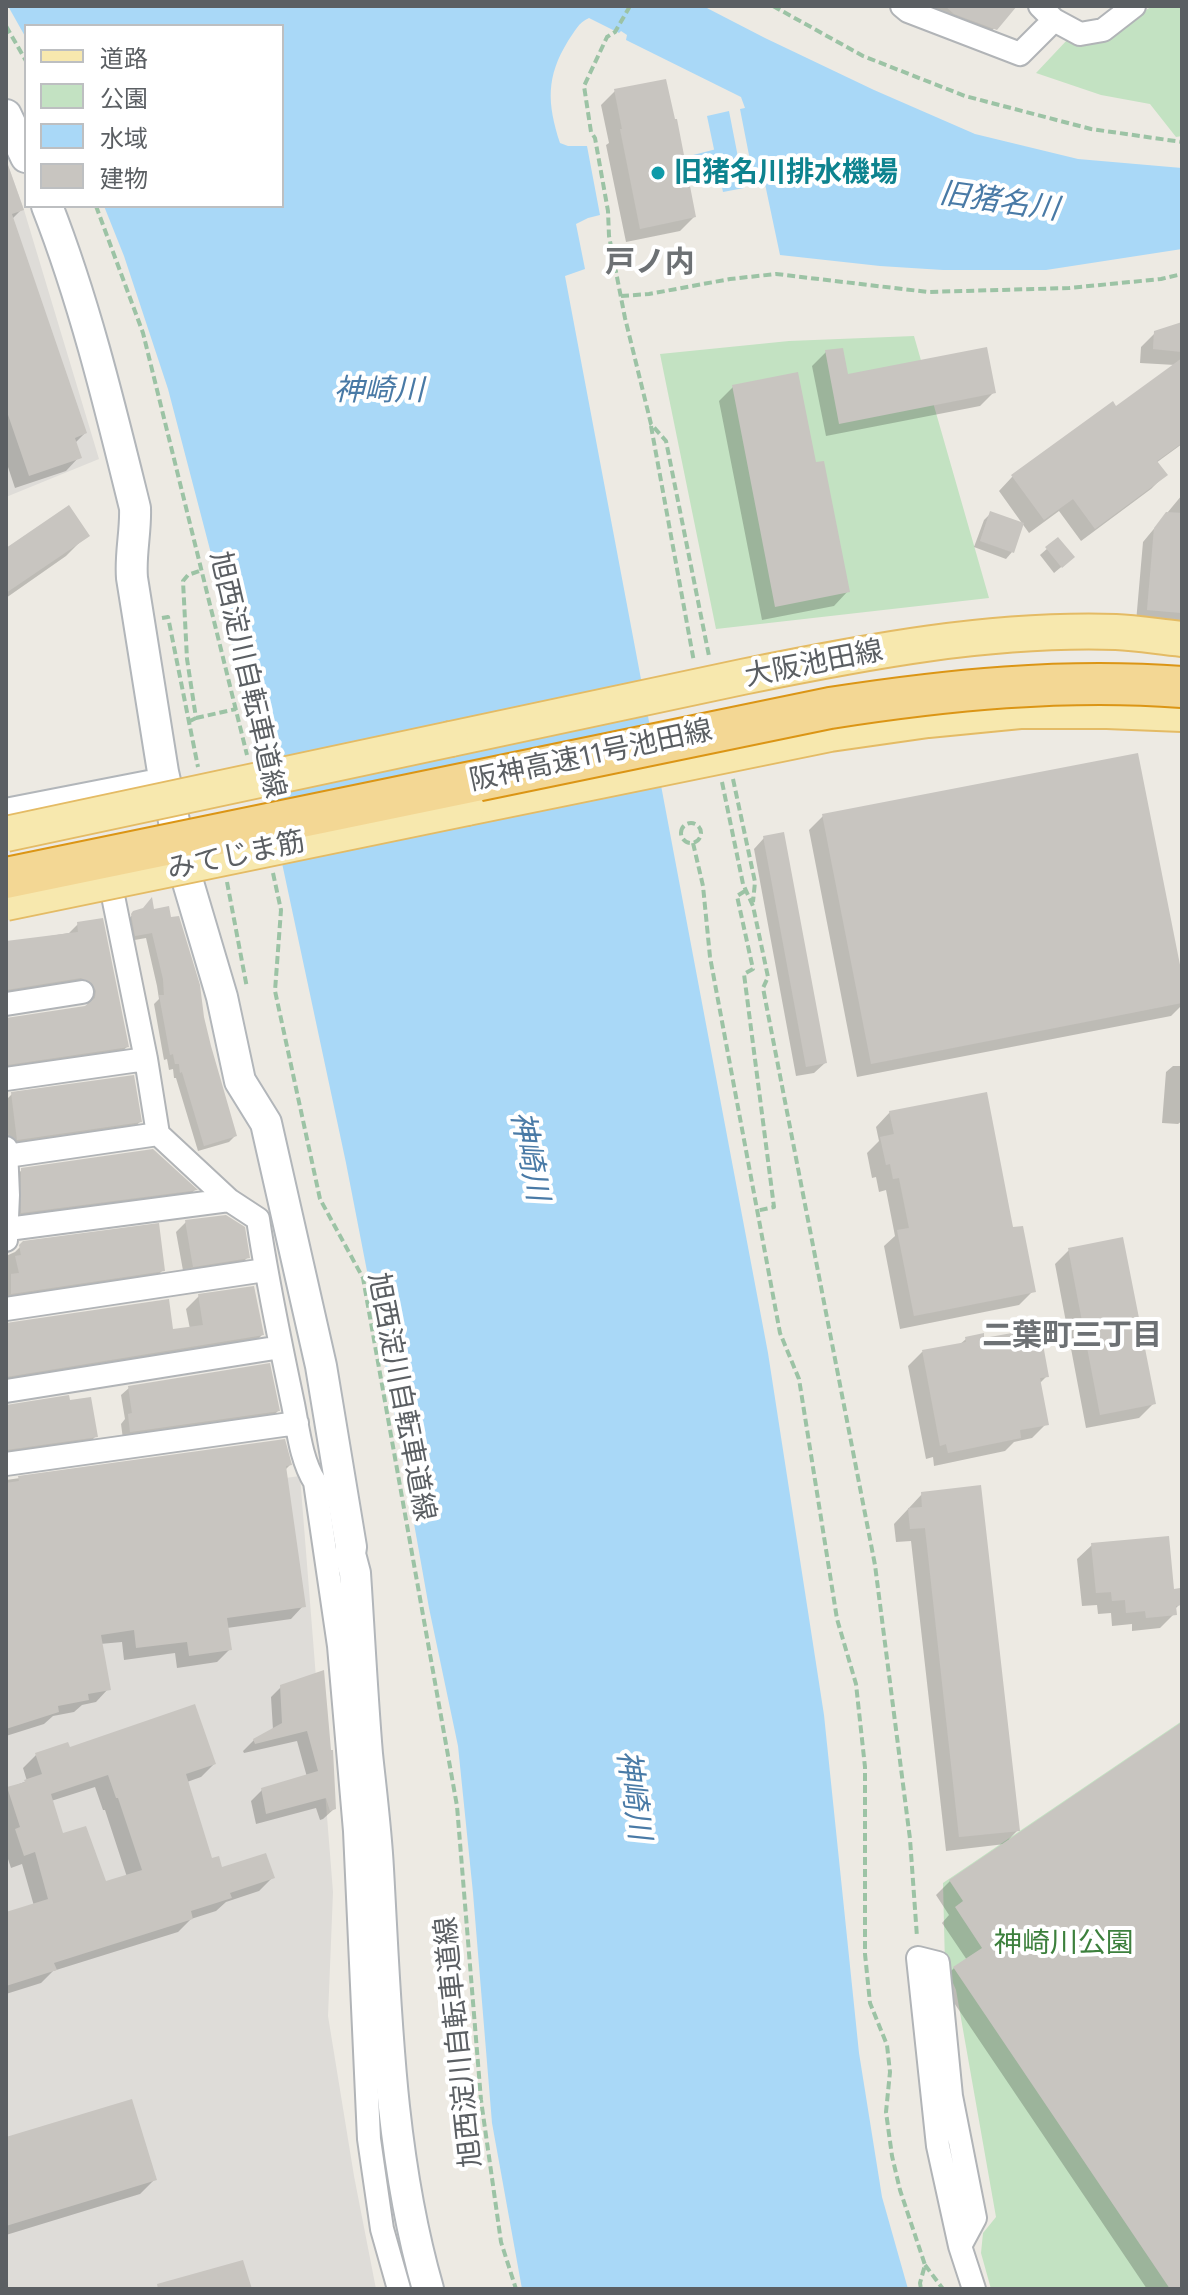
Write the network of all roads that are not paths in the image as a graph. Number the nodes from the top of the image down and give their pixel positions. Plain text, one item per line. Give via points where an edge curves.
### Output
1 (902, 6) edge
2 (1134, 6) edge
3 (1047, 13) edge
4 (6, 115) edge
5 (24, 153) edge
6 (48, 208) edge
7 (1182, 639) edge
8 (1182, 663) edge
9 (1182, 687) edge
10 (1182, 714) edge
11 (165, 783) junction
12 (6, 814) edge
13 (6, 834) edge
14 (6, 852) edge
15 (6, 878) edge
16 (187, 879) junction
17 (113, 896) junction
18 (6, 903) edge
19 (6, 920) edge
20 (82, 992) dead end
21 (6, 1004) edge
22 (146, 1059) junction
23 (6, 1079) edge
24 (158, 1134) junction
25 (6, 1148) edge
26 (7, 1156) edge
27 (229, 1200) junction
28 (7, 1235) edge
29 (265, 1270) junction
30 (6, 1309) edge
31 (281, 1347) junction
32 (6, 1391) edge
33 (297, 1423) junction
34 (6, 1464) edge
35 (918, 1958) road end
36 (399, 2289) edge
37 (428, 2289) edge
38 (974, 2289) edge

1 - 3 street via 1020,54
2 - 3 street via 1103,30 1080,34
4 - 5 street
6 - 11 street via 105,390 135,508 132,578
7 - 13 main road, 大阪池田線, bridge via 1117,632 1038,633 955,639 758,674 692,674 451,739
8 - 14 highway, 阪神高速11号池田線 via 1031,661 866,678
9 - 15 highway, 阪神高速11号池田線, bridge via 1036,685 830,708
10 - 18 main road, みてじま筋, bridge via 1020,711 830,734 724,766 467,808
11 - 12 street
11 - 16 street
16 - 17 street
16 - 37 street via 240,1081 266,1123 338,1461 355,1573 400,2165
17 - 19 street
17 - 22 street
20 - 21 street
22 - 23 street
22 - 24 street
24 - 26 street
24 - 27 street
25 - 26 street
26 - 28 street
27 - 28 street
27 - 29 street via 258,1219
29 - 30 street
29 - 31 street
31 - 32 street
31 - 33 street
33 - 34 street
33 - 36 street via 315,1482 339,1646 355,1831 369,2139 378,2207
35 - 38 street via 938,2146

